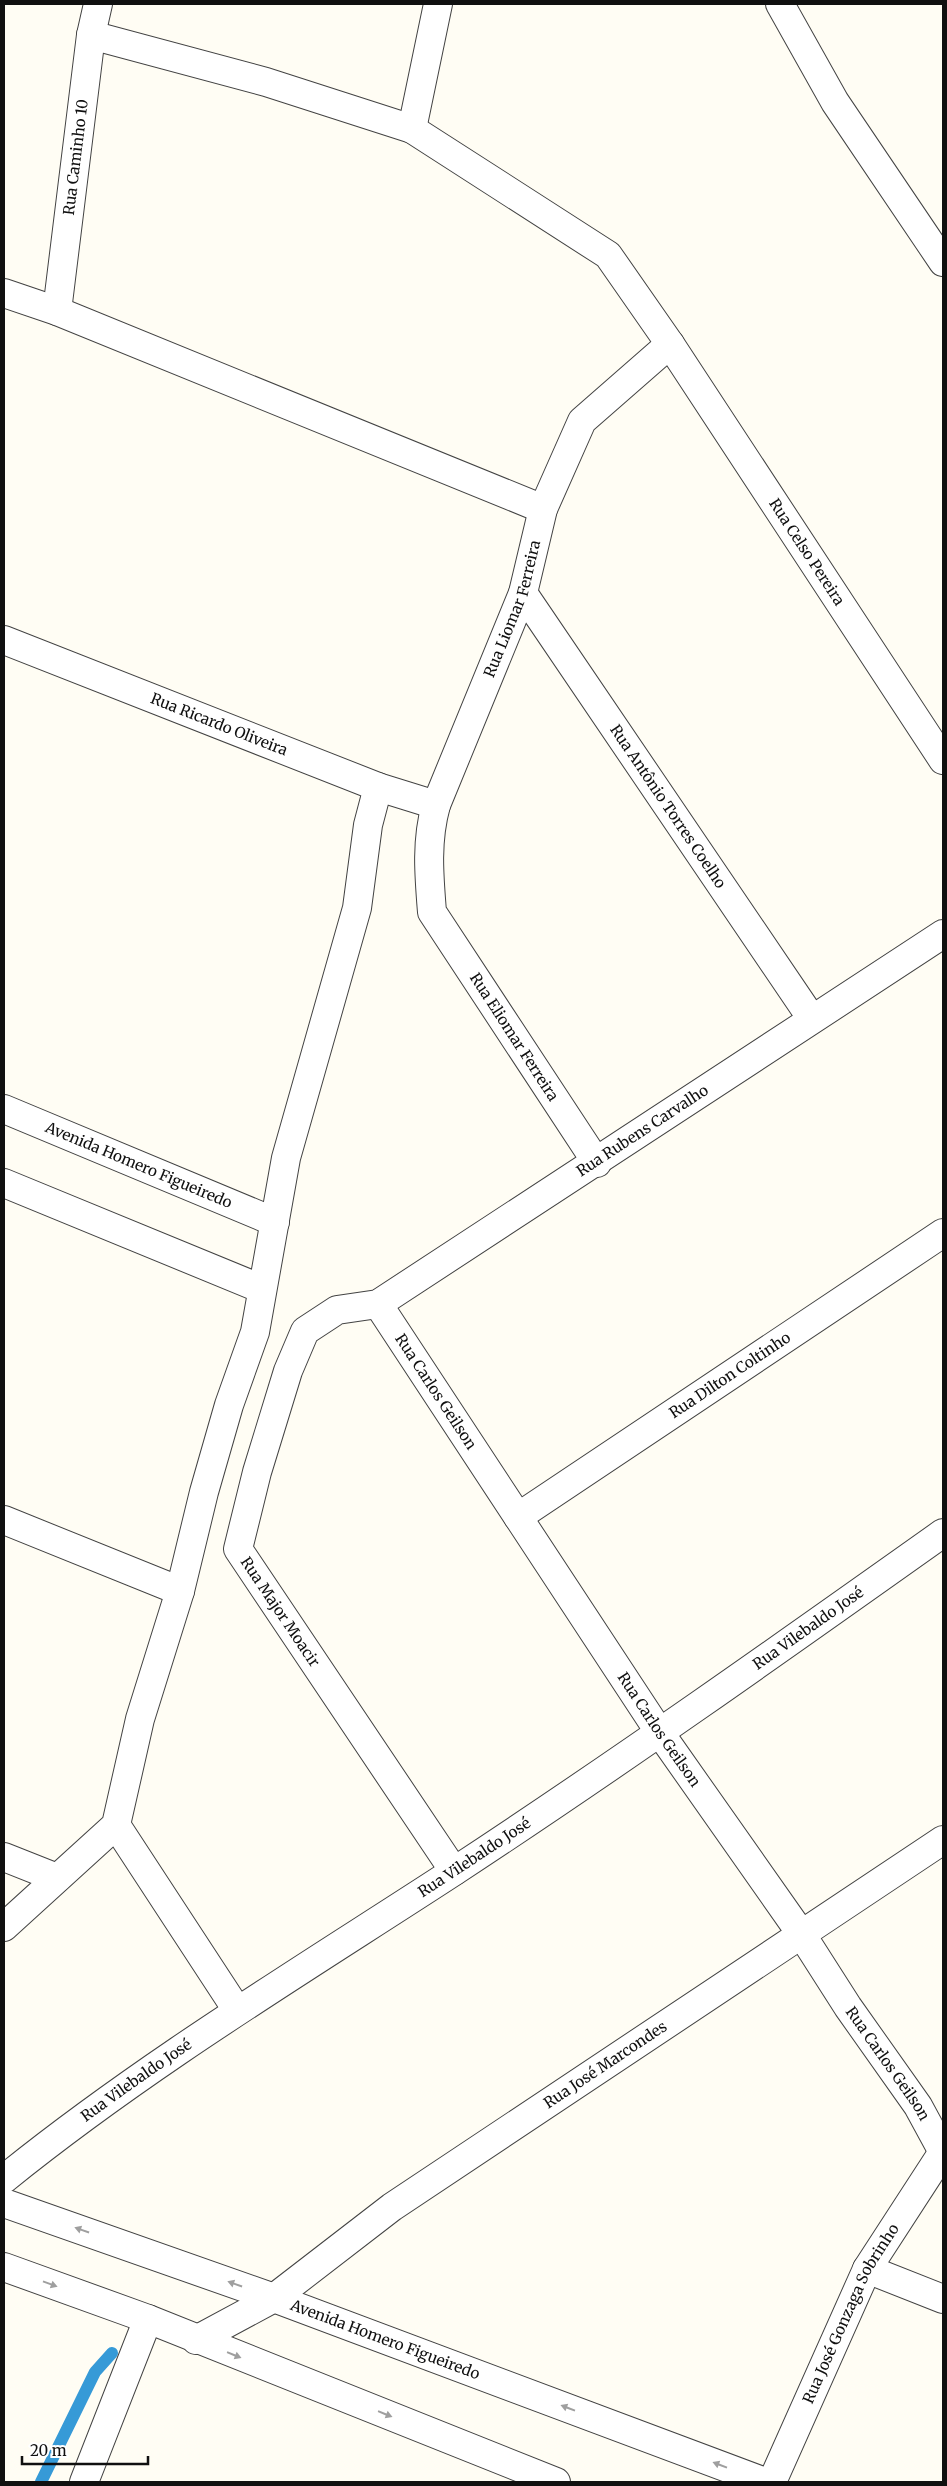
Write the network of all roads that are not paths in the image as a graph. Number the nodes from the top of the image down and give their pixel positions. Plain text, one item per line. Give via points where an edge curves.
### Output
1 (98, 4) edge
2 (438, 4) edge
3 (780, 4) edge
4 (91, 35) junction
5 (412, 129) junction
6 (943, 262) edge
7 (4, 293) edge
8 (57, 311) junction
9 (670, 344) junction
10 (542, 509) junction
11 (523, 593) junction
12 (4, 640) edge
13 (943, 760) edge
14 (378, 787) junction
15 (436, 805) junction
16 (432, 912) joint
17 (943, 934) edge
18 (812, 1018) junction
19 (4, 1109) edge
20 (597, 1163) junction
21 (4, 1183) edge
22 (275, 1222) junction
23 (943, 1233) edge
24 (262, 1289) junction
25 (378, 1304) junction
26 (337, 1310) joint
27 (518, 1517) junction
28 (4, 1520) edge
29 (943, 1533) edge
30 (180, 1591) junction
31 (660, 1733) junction
32 (116, 1825) junction
33 (943, 1840) edge
34 (4, 1857) edge
35 (454, 1871) junction
36 (57, 1878) junction
37 (4, 1927) edge
38 (802, 1935) junction
39 (236, 2010) junction
40 (941, 2149) edge
41 (4, 2179) edge
42 (4, 2203) edge
43 (4, 2267) edge
44 (867, 2269) junction
45 (274, 2298) junction
46 (943, 2299) edge
47 (148, 2319) junction
48 (196, 2340) junction
49 (84, 2482) edge
50 (556, 2482) edge
51 (765, 2482) edge
52 (772, 2482) edge

1 - 4 street, Rua Caminho 10
2 - 5 street
3 - 6 street via 836,102
4 - 5 street, Rua Celso Pereira via 266,82
4 - 8 street, Rua Caminho 10
5 - 9 street, Rua Celso Pereira via 608,255
7 - 8 street
8 - 10 street
9 - 10 street, Rua Liomar Ferreira via 582,420
9 - 13 street, Rua Celso Pereira
10 - 11 street, Rua Liomar Ferreira
11 - 15 street, Rua Liomar Ferreira
11 - 18 street, Rua Antônio Torres Coelho
12 - 14 street, Rua Ricardo Oliveira
14 - 15 street, Rua Ricardo Oliveira
14 - 22 street via 368,825 357,908 286,1158
15 - 16 street, Rua Liomar Ferreira via 429,830
16 - 20 street, Rua Eliomar Ferreira
17 - 18 street, Rua Rubens Carvalho
18 - 20 street, Rua Rubens Carvalho
19 - 22 street, Avenida Homero Figueiredo
20 - 25 street, Rua Rubens Carvalho
21 - 24 street
22 - 24 street
23 - 27 street, Rua Dilton Coltinho
24 - 30 street via 255,1332 229,1405
25 - 26 street, Rua Rubens Carvalho
25 - 27 street, Rua Carlos Geilson
26 - 35 street, Rua Major Moacir via 305,1331 288,1371 257,1472 238,1550
27 - 31 street, Rua Carlos Geilson
28 - 30 street
29 - 31 street, Rua Vilebaldo José
30 - 32 street via 140,1719
31 - 35 street, Rua Vilebaldo José
31 - 38 street, Rua Carlos Geilson
32 - 36 street
32 - 39 street
33 - 38 street, Rua José Marcondes
34 - 36 street
35 - 39 street, Rua Vilebaldo José
36 - 37 street
38 - 40 street, Rua Carlos Geilson via 921,2112
38 - 45 street, Rua José Marcondes via 392,2207
39 - 41 street, Rua Vilebaldo José via 58,2136
40 - 44 street, Rua José Gonzaga Sobrinho
45 -> 42 street, Avenida Homero Figueiredo
43 -> 47 street
44 - 46 street
44 - 52 street, Rua José Gonzaga Sobrinho
45 - 48 street, Rua José Marcondes
51 -> 45 street, Avenida Homero Figueiredo
47 - 48 street
47 - 49 street
48 -> 50 street

